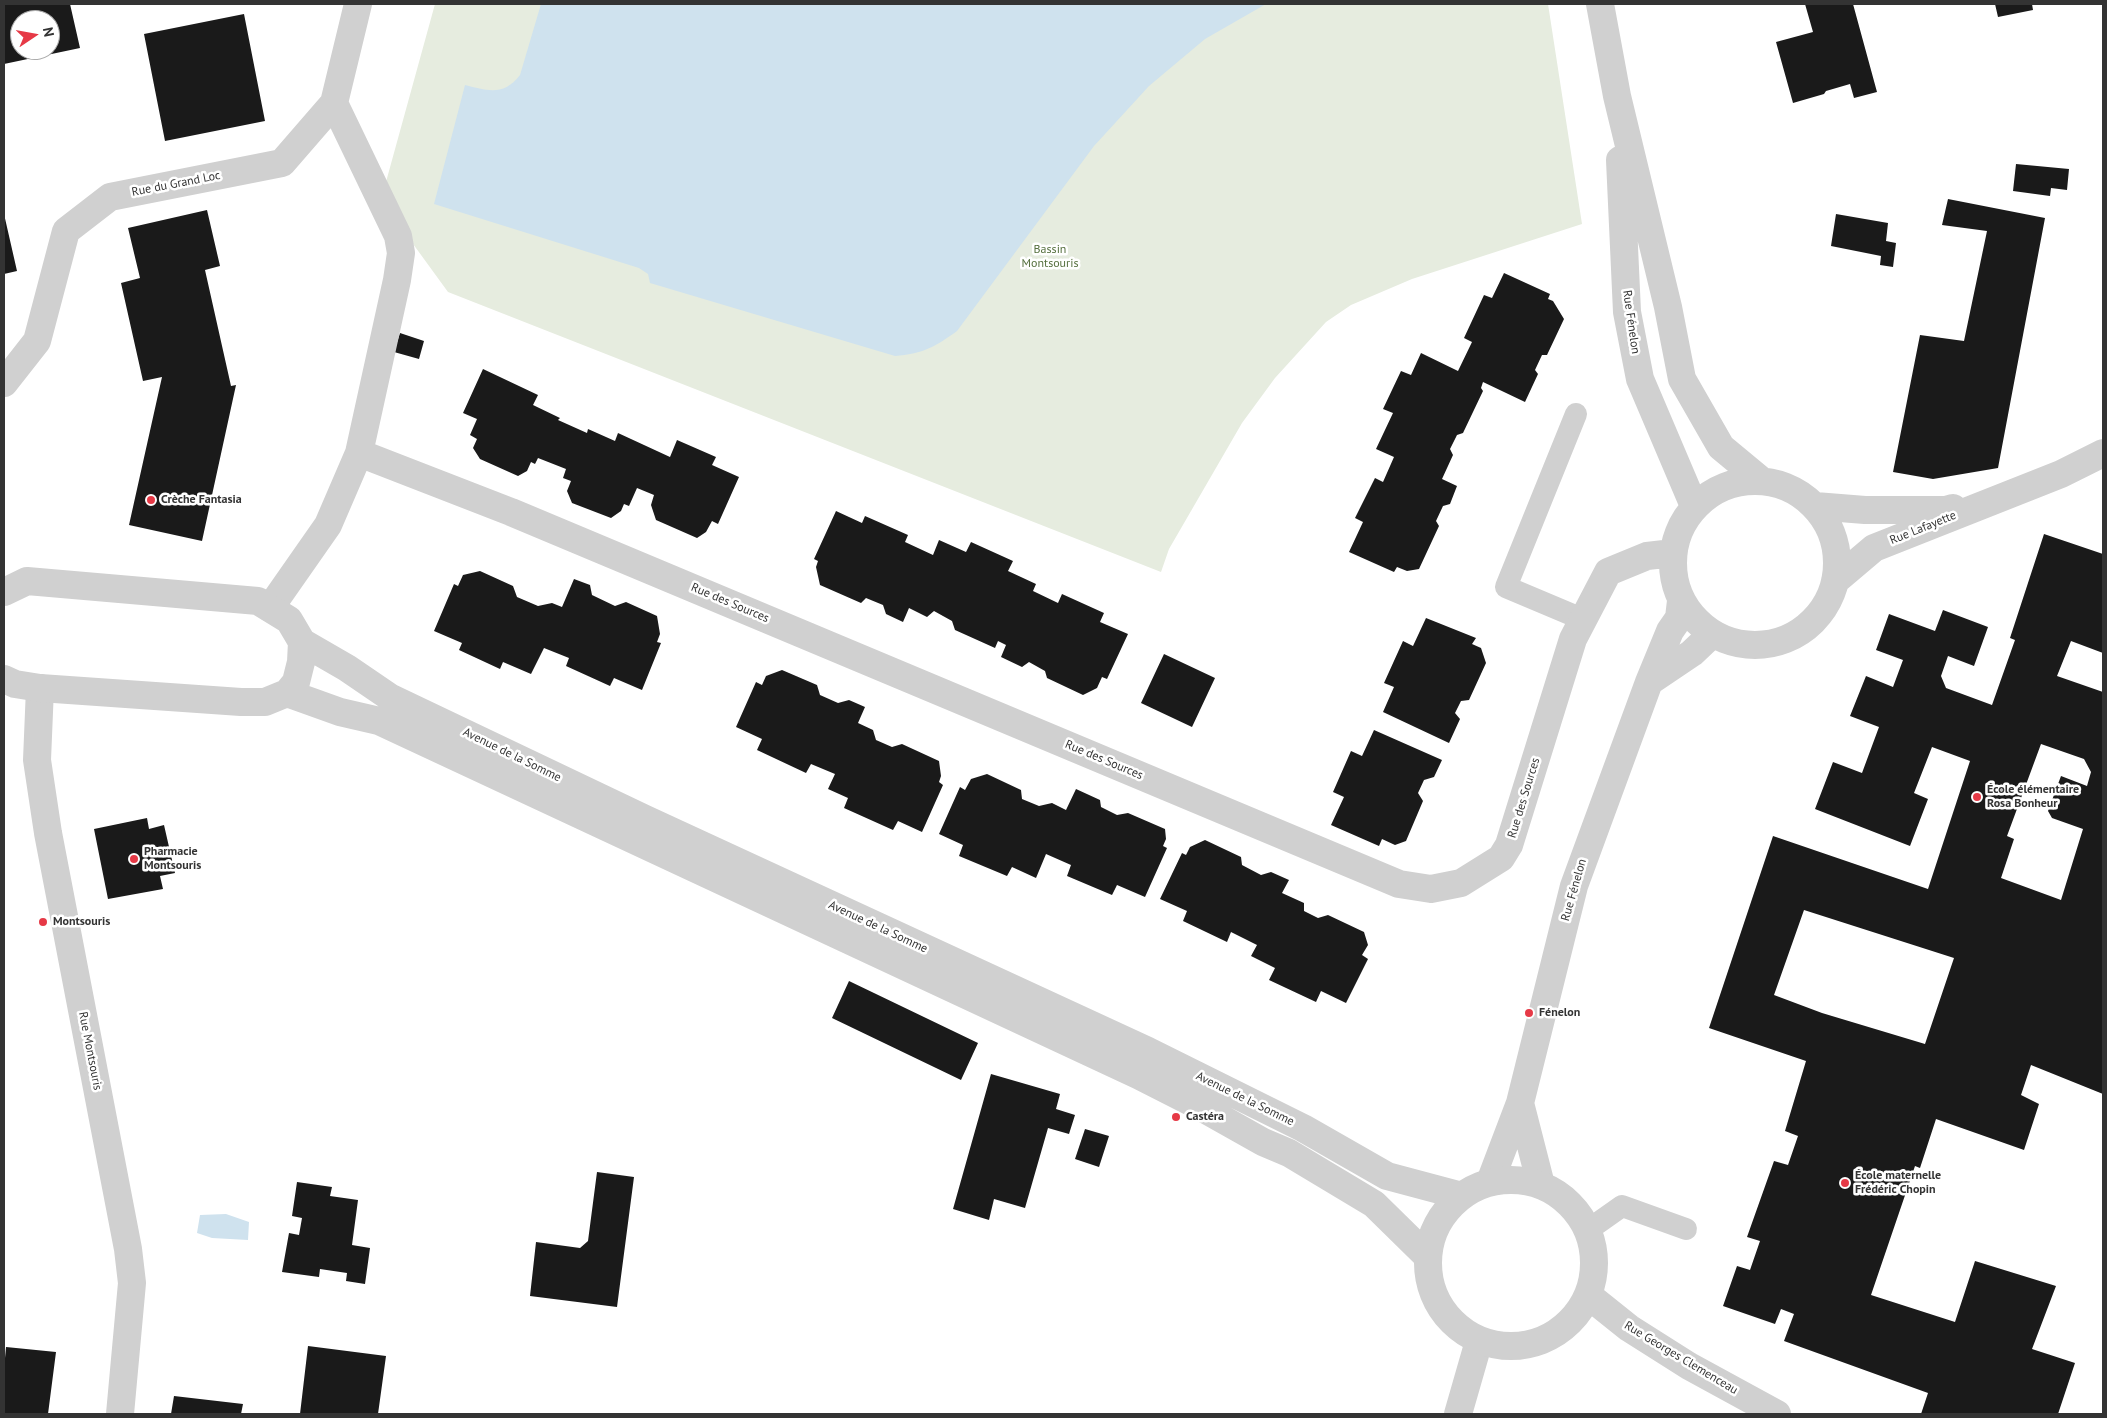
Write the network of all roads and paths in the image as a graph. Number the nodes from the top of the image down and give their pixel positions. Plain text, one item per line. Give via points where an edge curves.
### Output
1 (358, 4) edge
2 (1600, 4) edge
3 (1617, 96) junction
4 (334, 103) junction
5 (4, 383) edge
6 (1576, 414) dead end
7 (360, 453) junction
8 (2103, 453) edge
9 (1762, 481) junction
10 (2022, 490) junction
11 (1694, 506) junction
12 (1815, 506) junction
13 (1673, 553) junction
14 (1834, 581) junction
15 (4, 591) edge
16 (1681, 601) junction
17 (270, 608) junction
18 (1582, 619) junction
19 (1712, 634) junction
20 (302, 642) junction
21 (4, 679) edge
22 (1649, 682) junction
23 (40, 688) junction
24 (287, 693) junction
25 (1520, 1103) junction
26 (1490, 1182) junction
27 (1541, 1185) junction
28 (1462, 1196) junction
29 (1686, 1229) dead end
30 (1588, 1230) junction
31 (1428, 1257) junction
32 (1589, 1296) junction
33 (1479, 1341) junction
34 (120, 1414) edge
35 (1458, 1414) edge
36 (1777, 1414) edge

1 - 4 street, Rue du Grand Loc
2 - 3 street, Rue Fénelon
3 - 9 street, Rue Fénelon via 1682,379 1721,447
3 - 11 street, Rue Fénelon via 1627,312 1640,379
4 - 5 street, Rue du Grand Loc via 282,163 110,197 66,231 38,341
4 - 7 street via 398,236 401,253
6 - 18 lane via 1506,586
7 - 17 street via 328,525
7 - 18 street, Rue des Sources via 529,520 1399,884 1431,889 1461,883 1501,858 1509,845 1572,639
8 - 10 street, Rue Lafayette
9 - 11 street via 1737,482 1714,491
9 - 12 street via 1782,485
10 - 12 street, Rue Lafayette via 1946,510
10 - 14 street, Rue Lafayette via 1874,548
11 - 13 street via 1680,528
12 - 14 street via 1829,529 1836,555
13 - 16 street via 1673,578
13 - 18 street, Rue des Sources via 1647,556 1608,572
14 - 19 street via 1826,604 1811,623 1791,637 1765,644 1738,644
15 - 17 street via 27,581 258,601
16 - 19 street
16 - 22 street, Rue Fénelon via 1679,618 1670,631
17 - 20 street via 289,620
19 - 22 street via 1692,653
20 - 24 street via 296,682
20 - 28 street, Avenue de la Somme via 391,698 1148,1051 1304,1128 1387,1176
21 - 23 street
22 - 25 street, Rue Fénelon via 1574,886
23 - 24 street via 241,702 265,702
23 - 34 street, Rue Montsouris via 37,760 48,833 132,1283
24 - 31 street, Avenue de la Somme via 340,712 379,721 1138,1075 1289,1153 1374,1204
25 - 26 street, Rue Fénelon
25 - 27 street, Rue Fénelon
26 - 27 street via 1516,1180
26 - 28 street
27 - 30 street via 1564,1198 1582,1217
28 - 31 street via 1444,1213 1436,1227
29 - 30 lane via 1622,1206
30 - 32 street via 1594,1252 1595,1275
31 - 33 street via 1430,1284 1440,1308 1457,1327
32 - 33 street via 1575,1318 1555,1336 1531,1345 1505,1347
32 - 36 street, Rue Georges Clemenceau via 1629,1328 1667,1352
33 - 35 street

